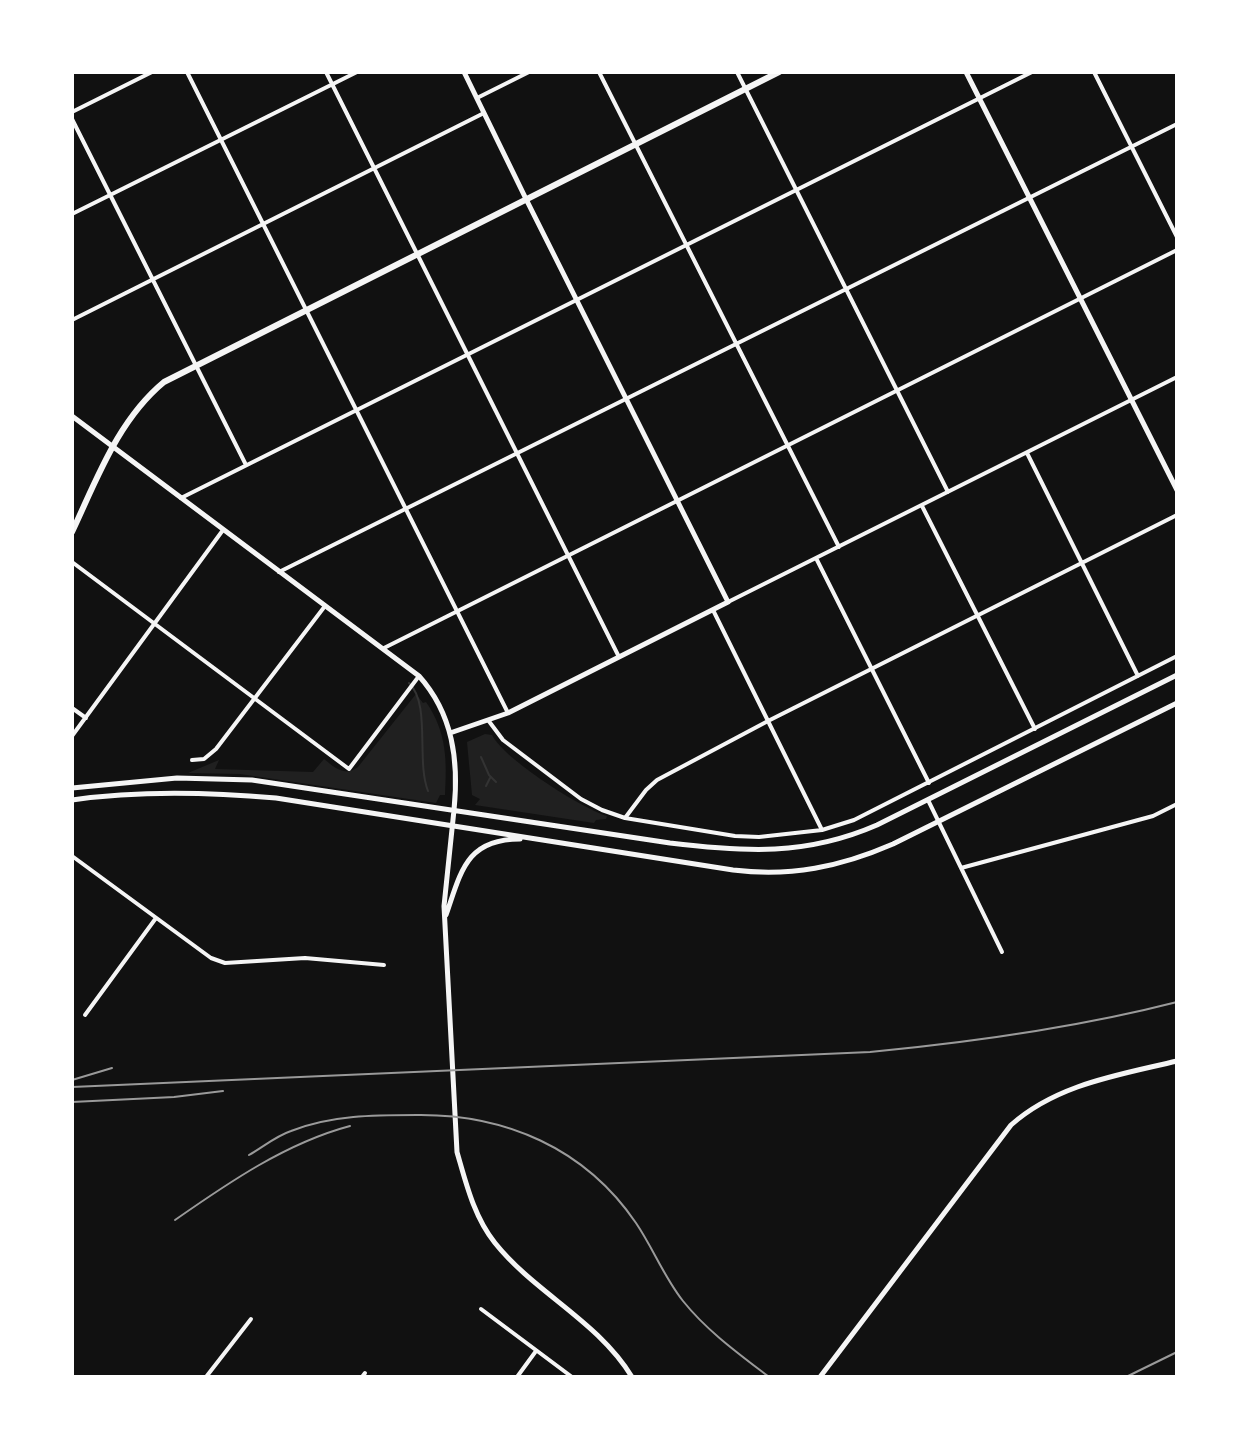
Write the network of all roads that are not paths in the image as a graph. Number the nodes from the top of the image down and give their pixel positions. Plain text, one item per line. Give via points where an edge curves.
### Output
1 (152, 72) edge
2 (187, 72) edge
3 (326, 72) edge
4 (357, 72) edge
5 (464, 72) edge
6 (529, 72) edge
7 (599, 72) edge
8 (737, 72) edge
9 (779, 72) edge
10 (966, 72) edge
11 (1032, 72) edge
12 (1094, 72) edge
13 (332, 84) junction
14 (746, 89) junction
15 (477, 98) junction
16 (979, 98) junction
17 (72, 112) edge
18 (485, 113) junction
19 (72, 119) edge
20 (1177, 124) edge
21 (220, 139) junction
22 (636, 145) junction
23 (1131, 147) junction
24 (375, 168) junction
25 (796, 190) junction
26 (110, 195) junction
27 (1029, 197) junction
28 (527, 201) junction
29 (72, 214) edge
30 (262, 223) junction
31 (1177, 237) edge
32 (686, 245) junction
33 (1177, 250) edge
34 (416, 256) junction
35 (153, 279) junction
36 (846, 289) junction
37 (1080, 299) junction
38 (576, 300) junction
39 (305, 310) junction
40 (72, 320) edge
41 (736, 344) junction
42 (466, 355) junction
43 (195, 364) junction
44 (1177, 377) edge
45 (897, 391) junction
46 (625, 399) junction
47 (1131, 400) junction
48 (356, 410) junction
49 (72, 416) edge
50 (788, 445) junction
51 (113, 446) junction
52 (1027, 452) junction
53 (516, 454) junction
54 (246, 465) junction
55 (1177, 490) edge
56 (948, 492) junction
57 (181, 498) junction
58 (677, 501) junction
59 (922, 505) junction
60 (405, 509) junction
61 (1177, 515) edge
62 (223, 530) junction
63 (72, 532) edge
64 (839, 547) junction
65 (567, 556) junction
66 (816, 558) junction
67 (72, 562) edge
68 (1082, 563) junction
69 (279, 572) junction
70 (728, 602) junction
71 (325, 606) junction
72 (713, 610) junction
73 (457, 611) junction
74 (977, 616) junction
75 (155, 625) junction
76 (384, 648) junction
77 (1177, 656) edge
78 (619, 657) junction
79 (872, 669) junction
80 (1177, 675) edge
81 (419, 676) junction
82 (1138, 676) junction
83 (256, 699) junction
84 (1177, 703) edge
85 (72, 708) edge
86 (508, 713) junction
87 (86, 718) junction
88 (488, 720) junction
89 (768, 721) junction
90 (1035, 729) junction
91 (450, 733) junction
92 (72, 736) edge
93 (192, 760) dead end
94 (929, 783) junction
95 (72, 788) edge
96 (72, 800) edge
97 (928, 800) junction
98 (1177, 804) edge
99 (454, 810) junction
100 (625, 818) junction
101 (939, 821) junction
102 (453, 825) junction
103 (822, 830) junction
104 (539, 839) junction
105 (72, 856) edge
106 (961, 868) junction
107 (156, 918) junction
108 (445, 920) junction
109 (1002, 952) dead end
110 (384, 965) dead end
111 (85, 1015) dead end
112 (1177, 1061) edge
113 (481, 1309) dead end
114 (251, 1319) dead end
115 (536, 1351) junction
116 (206, 1377) edge
117 (517, 1377) edge
118 (572, 1377) edge
119 (632, 1377) edge
120 (820, 1377) edge

1 - 17 street
2 - 21 street
3 - 13 street
4 - 13 street
5 - 15 main road
6 - 15 street
7 - 22 street
8 - 14 street
9 - 14 main road
10 - 16 main road
11 - 16 street
12 - 23 street
13 - 21 street
13 - 24 street
14 - 22 main road
14 - 25 street
15 - 18 main road
16 - 25 street
16 - 27 main road
18 - 24 street
18 - 28 main road
19 - 26 street
20 - 23 street
21 - 26 street
21 - 30 street
22 - 28 main road
22 - 32 street
23 - 27 street
23 - 31 street
24 - 30 street
24 - 34 street
25 - 32 street
25 - 36 street
26 - 29 street
26 - 35 street
27 - 36 street
27 - 37 main road
28 - 34 main road
28 - 38 main road
30 - 35 street
30 - 39 street
32 - 38 street
32 - 41 street
33 - 37 street
34 - 39 main road
34 - 42 street
35 - 40 street
35 - 43 street
36 - 41 street
36 - 45 street
37 - 45 street
37 - 47 main road
38 - 42 street
38 - 46 main road
39 - 43 main road
39 - 48 street
41 - 46 street
41 - 50 street
42 - 48 street
42 - 53 street
43 - 51 main road via 153,391
43 - 54 street
44 - 47 street
45 - 50 street
45 - 56 street
46 - 53 street
46 - 58 main road
47 - 52 street
47 - 55 main road
48 - 54 street
48 - 60 street
49 - 51 main road
50 - 58 street
50 - 64 street
51 - 57 main road
51 - 63 main road
52 - 56 street
52 - 68 street
53 - 60 street
53 - 65 street
54 - 57 street
56 - 59 street
57 - 62 main road
58 - 65 street
58 - 70 main road
59 - 64 street
59 - 74 street
60 - 69 street
60 - 73 street
61 - 68 street
62 - 69 main road
62 - 75 street
64 - 66 street
65 - 73 street
65 - 78 street
66 - 70 street
66 - 79 street
67 - 75 street
68 - 74 street
68 - 82 street
69 - 71 main road
70 - 72 main road
71 - 76 main road
71 - 83 street
72 - 78 main road
72 - 89 street
73 - 76 street
73 - 86 street
74 - 79 street
74 - 90 street
75 - 83 street
75 - 87 street
76 - 81 main road
77 - 82 street
78 - 86 main road
79 - 89 street
79 - 94 street
80 - 97 main road
81 - 83 street via 349,769
81 - 91 main road via 440,706
82 - 90 street
83 - 93 street via 209,757
84 - 101 main road
85 - 87 street
86 - 88 main road
87 - 92 street
88 - 91 main road
88 - 100 street via 503,740 581,799
89 - 100 street via 657,780
89 - 103 street
90 - 94 street
91 - 99 main road via 457,769
94 - 103 street
95 - 99 main road via 139,780 229,779
96 - 102 main road via 235,794
97 - 99 main road via 838,840 774,851 670,843
97 - 101 street
98 - 106 street via 1153,816
99 - 102 main road
100 - 103 street via 735,836
101 - 104 main road via 845,863 783,873
101 - 106 street
102 - 104 main road
102 - 108 main road
104 - 108 main road via 502,839 475,852 460,874
105 - 107 street
106 - 109 street
107 - 110 street via 204,955 225,963 305,958
107 - 111 street
108 - 119 main road via 457,1152 473,1204 495,1243 596,1333
112 - 120 main road via 1081,1085 1042,1102 1011,1125
113 - 115 street
114 - 116 street
115 - 117 street
115 - 118 street

